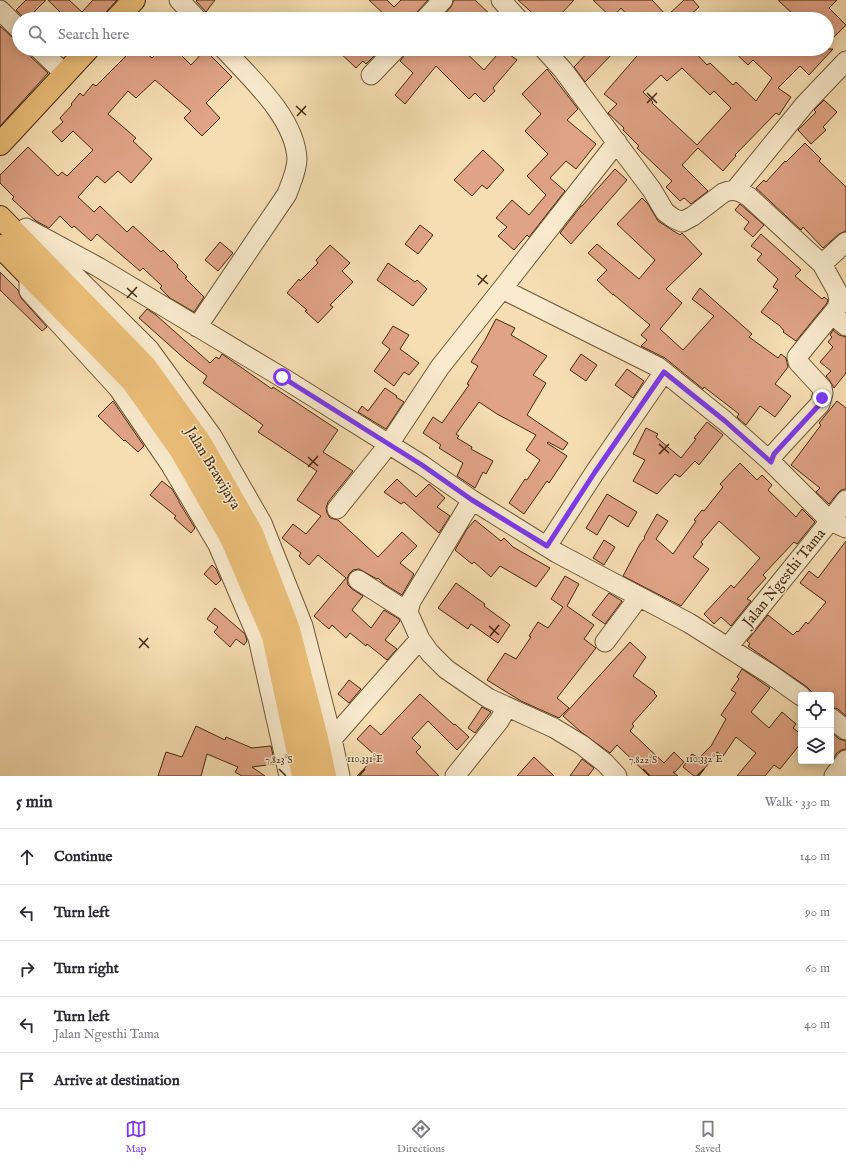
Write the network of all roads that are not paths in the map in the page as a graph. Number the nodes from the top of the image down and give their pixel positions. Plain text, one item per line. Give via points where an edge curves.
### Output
1 (134, 0) edge
2 (180, 0) edge
3 (443, 0) edge
4 (501, 0) edge
5 (0, 10) edge
6 (123, 12) edge
7 (191, 12) edge
8 (432, 12) edge
9 (512, 12) edge
10 (12, 22) edge
11 (46, 56) edge
12 (82, 56) edge
13 (230, 56) edge
14 (389, 56) edge
15 (550, 56) edge
16 (842, 72) edge
17 (65, 74) junction
18 (371, 75) dead end
19 (616, 142) junction
20 (0, 144) edge
21 (735, 190) junction
22 (0, 213) edge
23 (0, 217) edge
24 (26, 228) junction
25 (846, 242) edge
26 (0, 246) edge
27 (822, 264) junction
28 (29, 275) junction
29 (502, 289) junction
30 (839, 320) edge
31 (198, 327) junction
32 (664, 372) junction
33 (389, 444) junction
34 (771, 462) junction
35 (472, 500) junction
36 (846, 500) edge
37 (337, 509) dead end
38 (838, 524) edge
39 (547, 546) junction
40 (358, 580) dead end
41 (640, 597) junction
42 (408, 612) junction
43 (420, 639) junction
44 (605, 642) dead end
45 (728, 647) junction
46 (798, 694) edge
47 (507, 707) junction
48 (834, 720) edge
49 (846, 730) edge
50 (332, 739) junction
51 (846, 760) edge
52 (289, 776) edge
53 (303, 776) edge
54 (325, 776) edge
55 (340, 776) edge
56 (455, 776) edge
57 (617, 776) edge
58 (834, 776) edge

1 - 6 main road
2 - 7 street
3 - 8 street
4 - 9 street
5 - 10 street
11 - 17 street
12 - 17 main road
13 - 31 street via 282,118 293,140 297,160 288,194
14 - 18 street
15 - 19 street
16 - 21 street via 805,104
17 - 20 main road
19 - 21 street via 668,216 677,221 682,222 723,193
19 - 29 street
21 - 27 street via 749,197
22 - 24 street via 11,214
23 - 54 main road, Jalan Brawijaya via 145,366 200,442 252,533 289,630
24 - 31 street via 98,267
24 - 50 street via 149,348 212,436 262,523 303,626
25 - 27 street
26 - 28 main road, Jalan Brawijaya
27 - 30 street via 837,291
28 - 52 street via 29,291 118,388 170,464 218,546 258,638
28 - 53 main road, Jalan Brawijaya via 132,381 181,451 231,538 273,636
29 - 32 street, Jalan Ngesthi Tama
29 - 33 street via 440,367
30 - 34 street via 797,357 798,362 822,388 823,393 820,404 774,454
31 - 33 street
32 - 34 street, Jalan Ngesthi Tama
32 - 39 street
33 - 35 street
33 - 37 street
34 - 38 street, Jalan Ngesthi Tama
35 - 39 street
35 - 42 street via 411,601
36 - 38 street
38 - 45 street, Jalan Ngesthi Tama
39 - 41 street
40 - 42 street
41 - 44 street
41 - 45 street
42 - 43 street
43 - 47 street via 446,669 488,698
43 - 50 street
45 - 46 street
47 - 56 street via 499,721
47 - 57 street via 551,726 582,745
48 - 49 street
50 - 55 street
51 - 58 street

